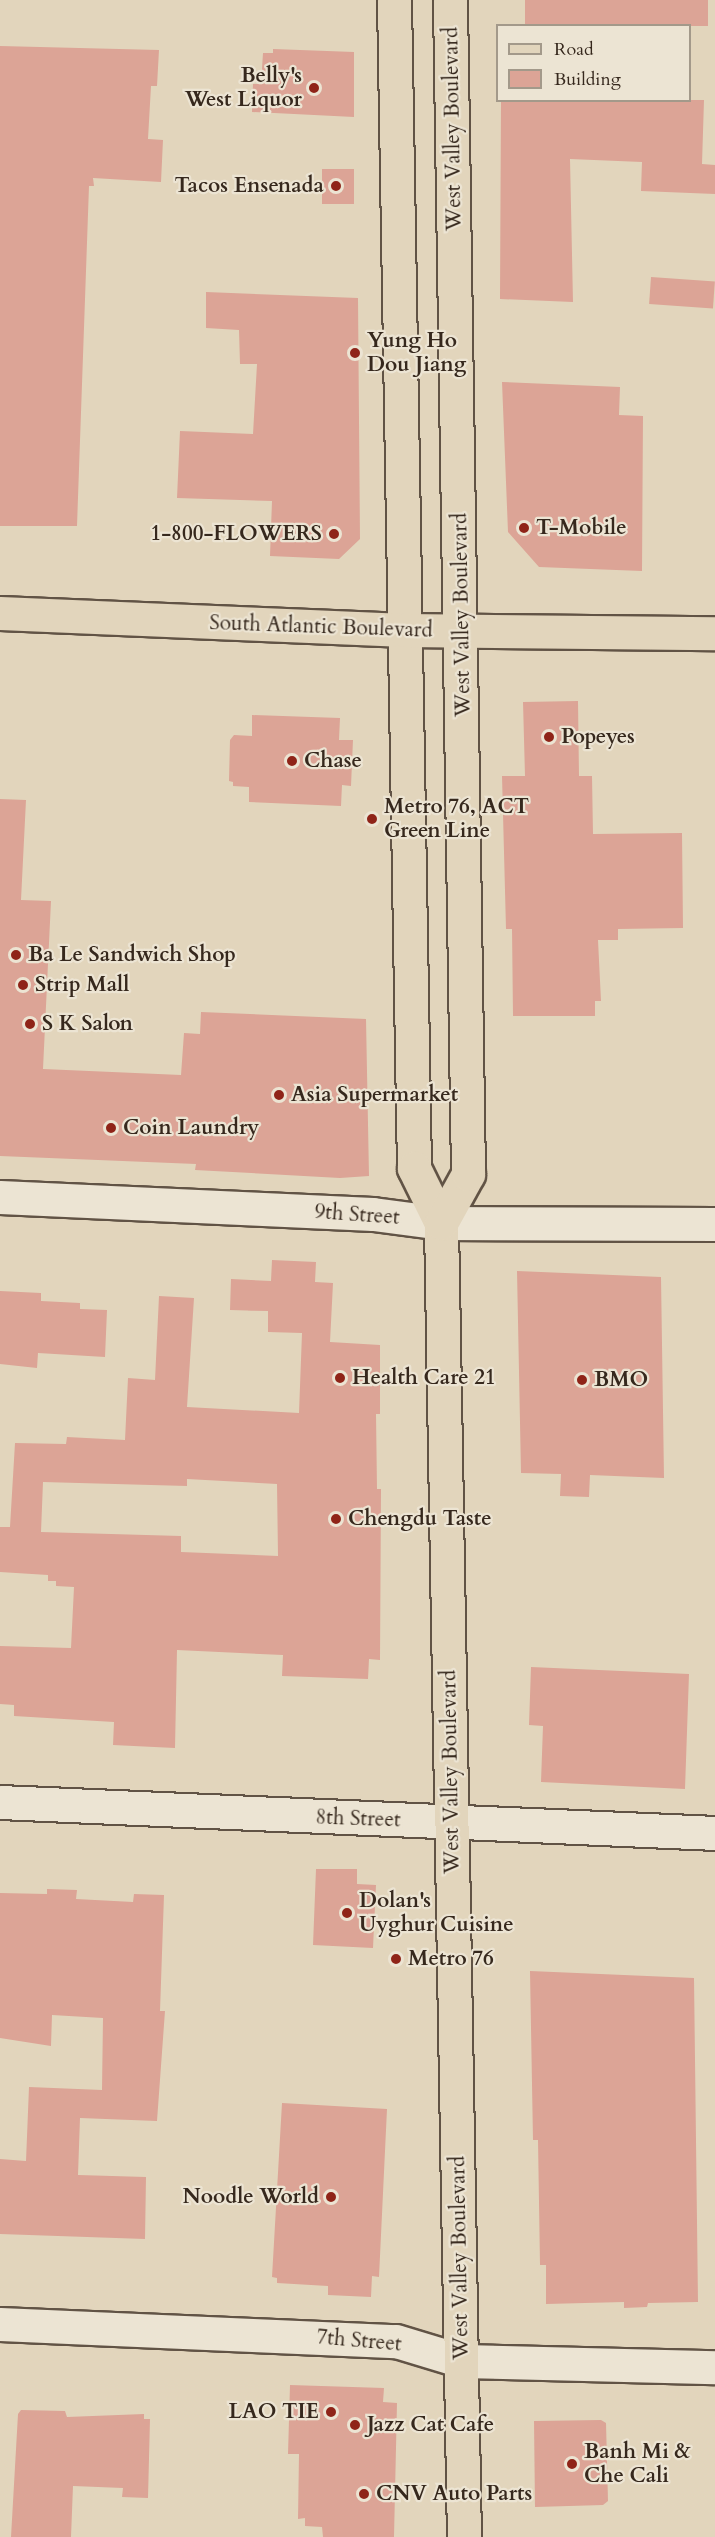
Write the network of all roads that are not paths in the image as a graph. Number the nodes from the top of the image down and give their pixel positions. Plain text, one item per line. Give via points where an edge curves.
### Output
1 (394, 0) edge
2 (450, 0) edge
3 (0, 613) edge
4 (405, 630) junction
5 (463, 630) junction
6 (715, 633) edge
7 (0, 1197) edge
8 (441, 1223) junction
9 (715, 1224) edge
10 (0, 1802) edge
11 (452, 1821) junction
12 (715, 1833) edge
13 (0, 2324) edge
14 (462, 2361) junction
15 (715, 2367) edge
16 (464, 2537) edge

1 - 4 main road, West Valley Boulevard
2 - 5 main road, West Valley Boulevard
3 - 4 main road, South Atlantic Boulevard
4 - 5 main road, South Atlantic Boulevard
4 - 8 main road, West Valley Boulevard via 414,1168
5 - 6 main road, South Atlantic Boulevard
5 - 8 main road, West Valley Boulevard via 468,1174
7 - 8 street, 9th Street via 373,1214
8 - 9 street, 9th Street
8 - 11 main road, West Valley Boulevard
10 - 11 street, 8th Street
11 - 12 street, 8th Street
11 - 14 main road, West Valley Boulevard
13 - 14 street, 7th Street via 396,2341
14 - 15 street, 7th Street
14 - 16 main road, West Valley Boulevard

